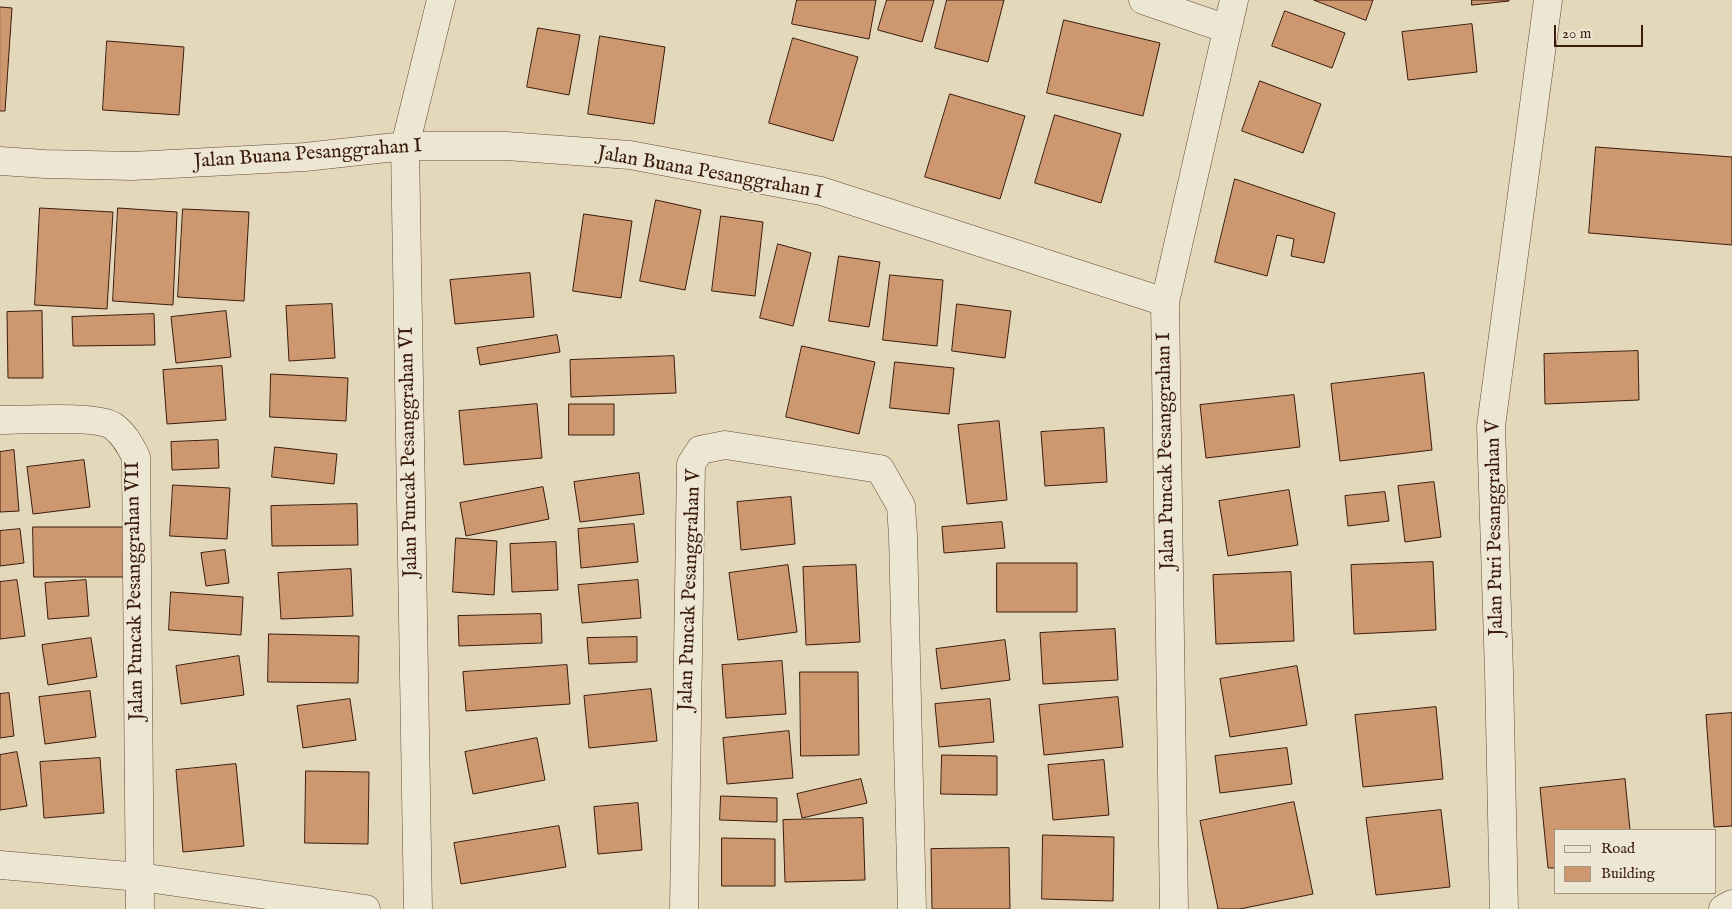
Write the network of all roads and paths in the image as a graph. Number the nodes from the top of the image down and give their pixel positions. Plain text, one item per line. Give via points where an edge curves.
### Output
1 (440, 0) edge
2 (1143, 0) edge
3 (1234, 0) edge
4 (1548, 0) edge
5 (1227, 29) junction
6 (405, 146) junction
7 (0, 161) edge
8 (1165, 302) junction
9 (0, 420) edge
10 (0, 866) edge
11 (140, 877) junction
12 (1732, 904) edge
13 (140, 909) edge
14 (366, 909) edge
15 (418, 909) edge
16 (684, 909) edge
17 (912, 909) edge
18 (1174, 909) edge
19 (1504, 909) edge
20 (1723, 909) edge

1 - 6 street, Jalan Puncak Pesanggrahan VI
2 - 5 street
3 - 5 street, Jalan Puncak Pesanggrahan I
4 - 19 street, Jalan Puri Pesanggrahan V via 1491,426
5 - 8 street, Jalan Puncak Pesanggrahan I
6 - 7 street, Jalan Buana Pesanggrahan I via 305,157 132,166
6 - 8 street, Jalan Buana Pesanggrahan I via 506,146 630,155 820,192
6 - 15 street, Jalan Puncak Pesanggrahan VI
8 - 18 street, Jalan Puncak Pesanggrahan I
9 - 11 street, Jalan Puncak Pesanggrahan VII via 96,420 117,429 127,439 136,457
10 - 11 street
11 - 13 street, Jalan Puncak Pesanggrahan VII
11 - 14 street
12 - 20 street
16 - 17 street, Jalan Puncak Pesanggrahan V via 691,464 700,450 725,445 880,470 901,506

